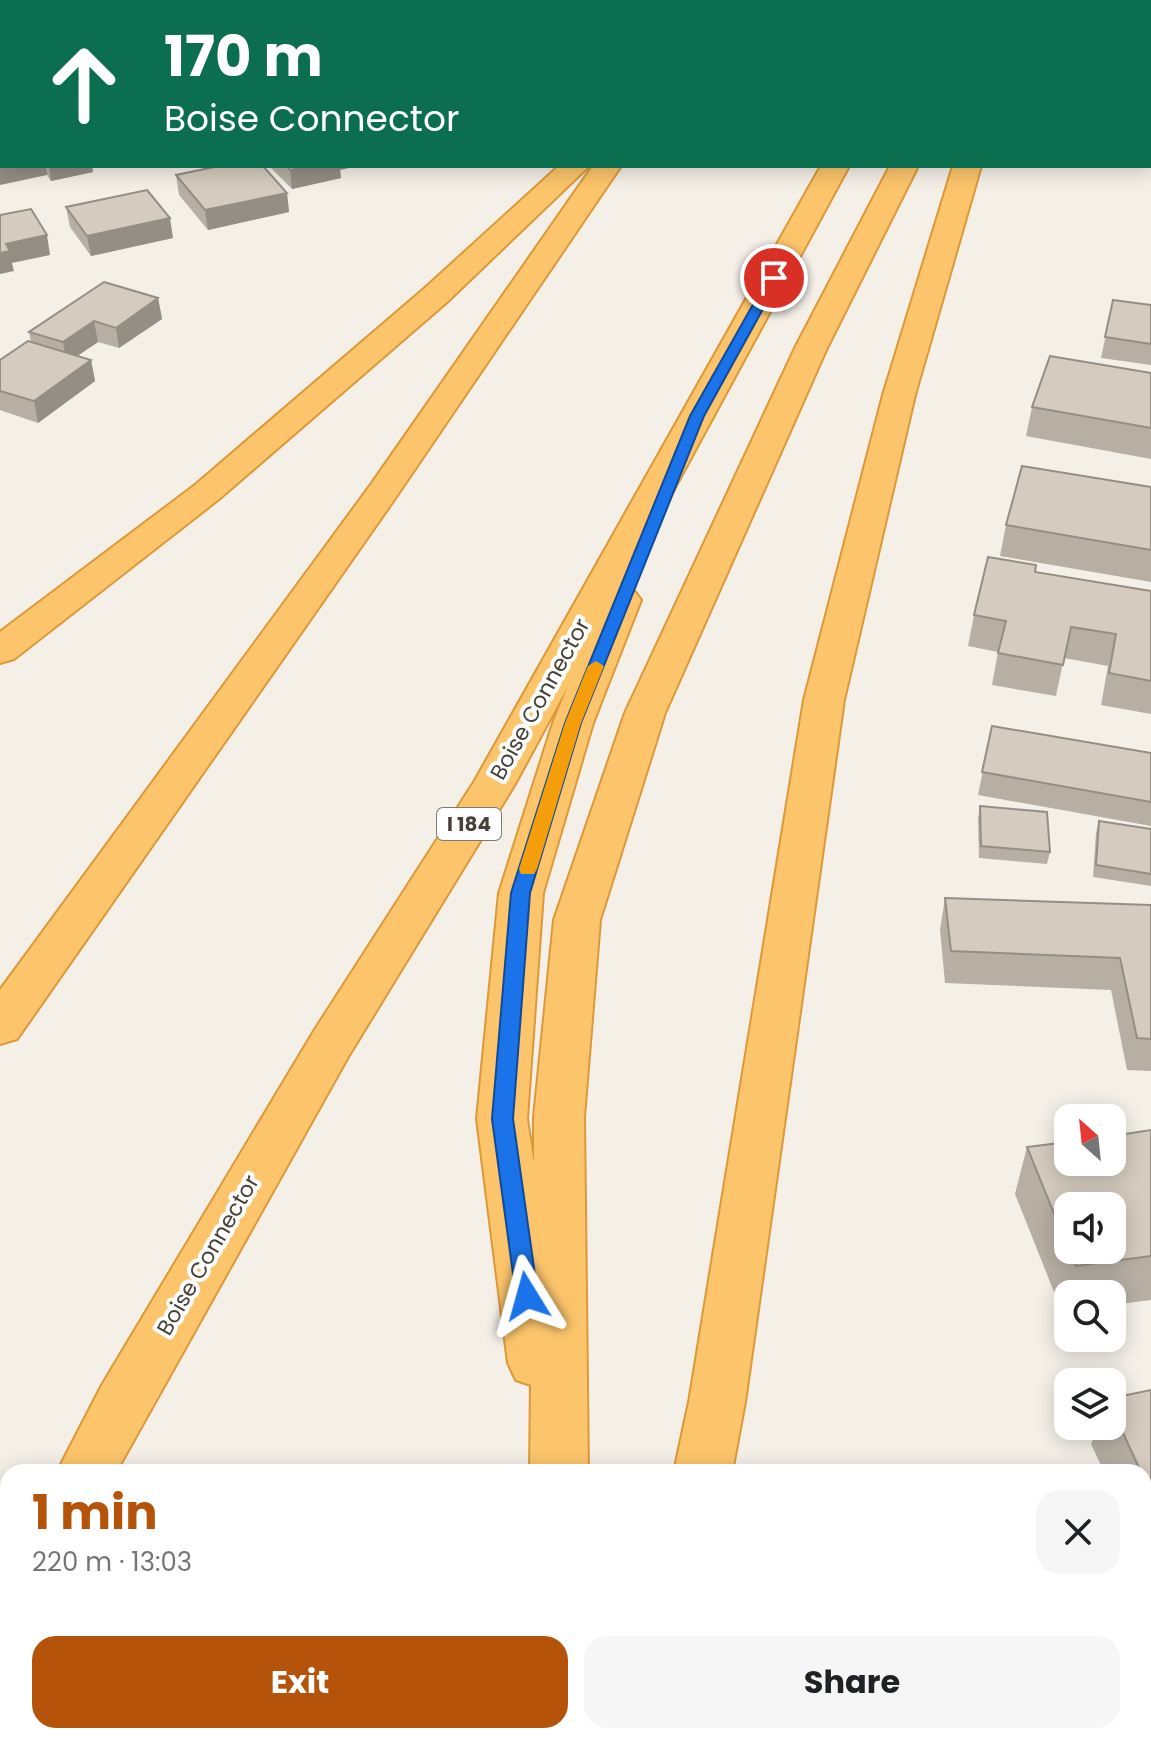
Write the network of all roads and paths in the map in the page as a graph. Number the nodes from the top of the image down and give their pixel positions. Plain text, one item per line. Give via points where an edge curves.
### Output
1 (573, 168) edge
2 (606, 168) edge
3 (834, 168) edge
4 (903, 168) edge
5 (966, 168) edge
6 (697, 416) junction
7 (0, 651) edge
8 (0, 1026) edge
9 (90, 1464) edge
10 (551, 1464) edge
11 (559, 1464) edge
12 (705, 1464) edge

1 - 7 highway via 436,295 207,492
2 - 8 highway via 384,490
3 - 6 highway, Boise Connector / I 184
4 - 11 highway via 811,348 645,713 577,920 559,1117
5 - 12 highway via 899,395 824,700
6 - 9 highway, Boise Connector / I 184 via 494,784 331,1044
6 - 10 highway via 573,723 521,893 502,1119

